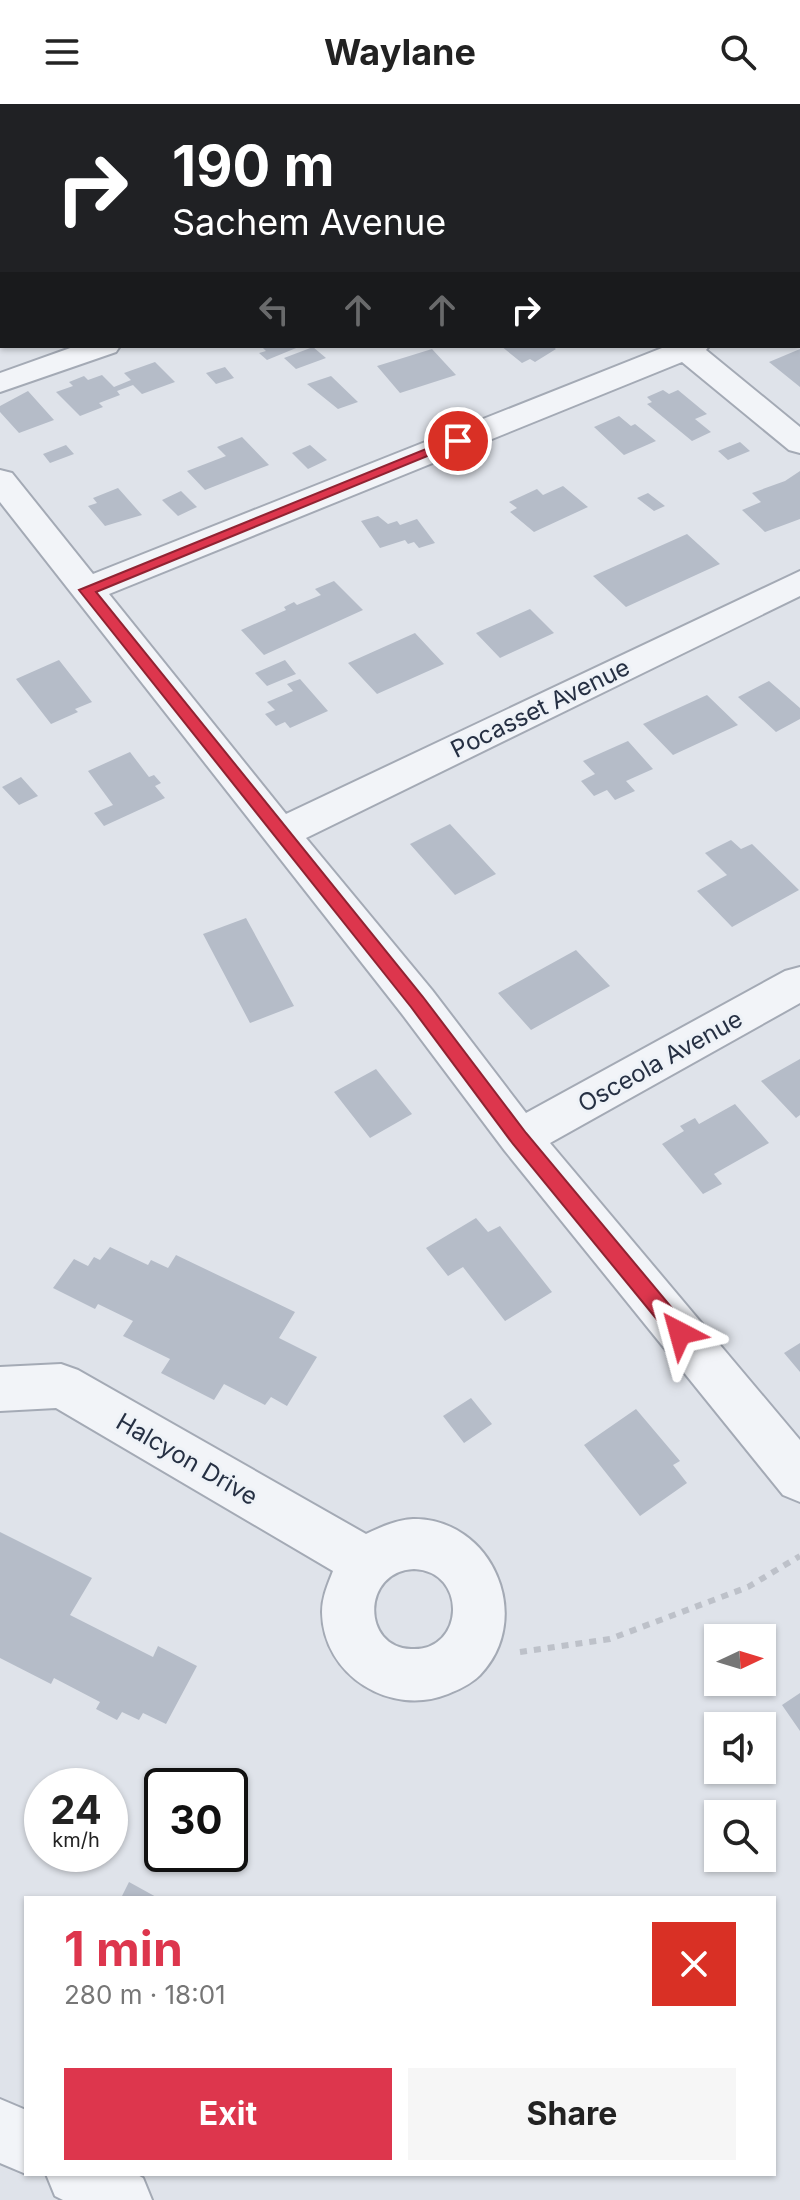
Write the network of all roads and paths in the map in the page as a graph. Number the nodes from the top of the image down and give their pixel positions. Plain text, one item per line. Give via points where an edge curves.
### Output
1 (99, 348) edge
2 (685, 348) edge
3 (688, 348) edge
4 (0, 383) edge
5 (800, 443) edge
6 (0, 480) edge
7 (800, 582) edge
8 (87, 590) junction
9 (280, 834) junction
10 (800, 983) edge
11 (520, 1138) junction
12 (0, 1389) edge
13 (800, 1478) edge
14 (800, 1556) edge
15 (367, 1562) junction
16 (458, 1660) junction
17 (0, 2129) edge
18 (24, 2143) edge
19 (80, 2176) edge
20 (121, 2200) edge

1 - 4 street
2 - 8 street
3 - 5 street
6 - 8 street
7 - 9 street, Pocasset Avenue
8 - 9 street
9 - 11 street
10 - 11 street, Osceola Avenue
11 - 13 street
12 - 15 street, Halcyon Drive via 61,1386
14 - 16 path via 748,1587 610,1639
15 - 16 street via 349,1596 348,1619 356,1641 375,1664 396,1674 420,1676
15 - 16 street via 407,1543 450,1554 467,1570 481,1612 475,1635
17 - 18 street
19 - 20 street

